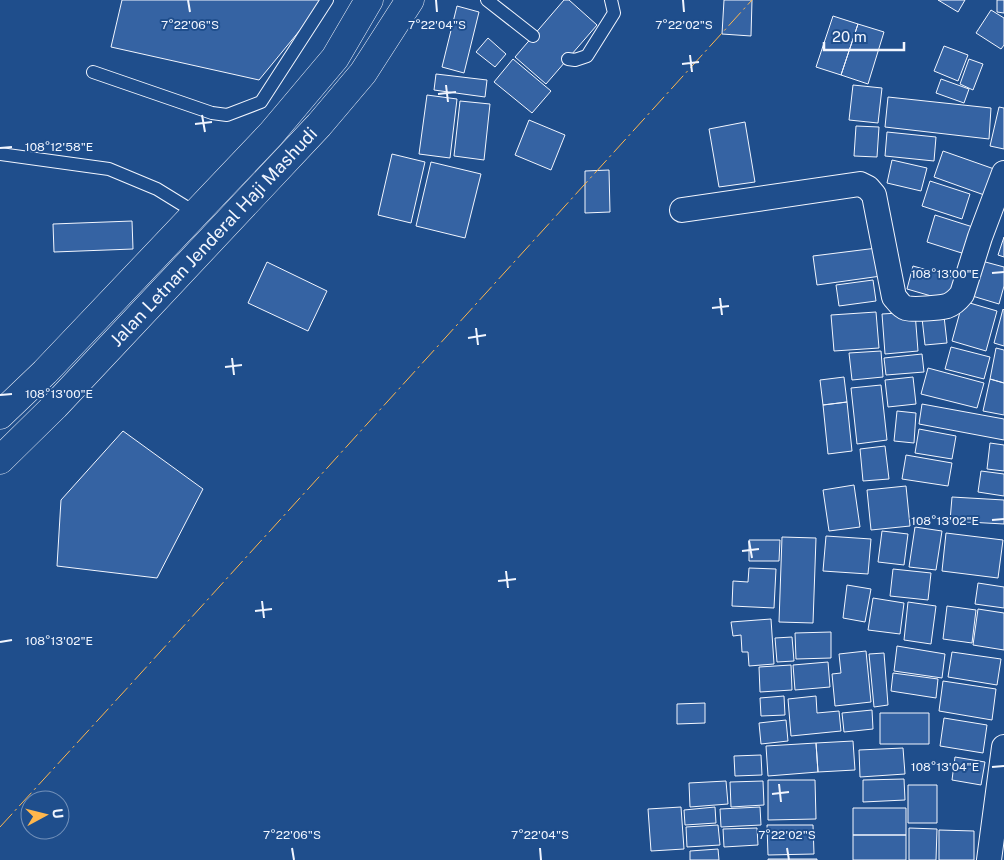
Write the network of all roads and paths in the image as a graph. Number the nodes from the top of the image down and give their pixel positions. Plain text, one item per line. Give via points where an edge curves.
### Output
1 (327, 0) edge
2 (369, 0) edge
3 (410, 0) edge
4 (487, 0) edge
5 (611, 0) edge
6 (534, 36) dead end
7 (568, 59) dead end
8 (93, 72) dead end
9 (0, 154) edge
10 (1004, 173) edge
11 (682, 210) dead end
12 (196, 214) junction
13 (0, 415) edge
14 (0, 460) edge
15 (1004, 747) edge
16 (989, 860) edge

1 - 8 lane via 261,102 227,114 212,113
2 - 12 main road, Jalan Letnan Jenderal Haji Mashudi via 335,58 271,134
3 - 14 main road, Jalan Letnan Jenderal Haji Mashudi via 363,73 319,124 55,406
4 - 6 lane
5 - 7 lane via 614,13 587,56
9 - 12 lane via 109,169 158,189
10 - 11 street via 962,294 948,306 916,309 899,304 894,297 874,195 860,184
12 - 13 main road, Jalan Letnan Jenderal Haji Mashudi via 46,372
15 - 16 street

